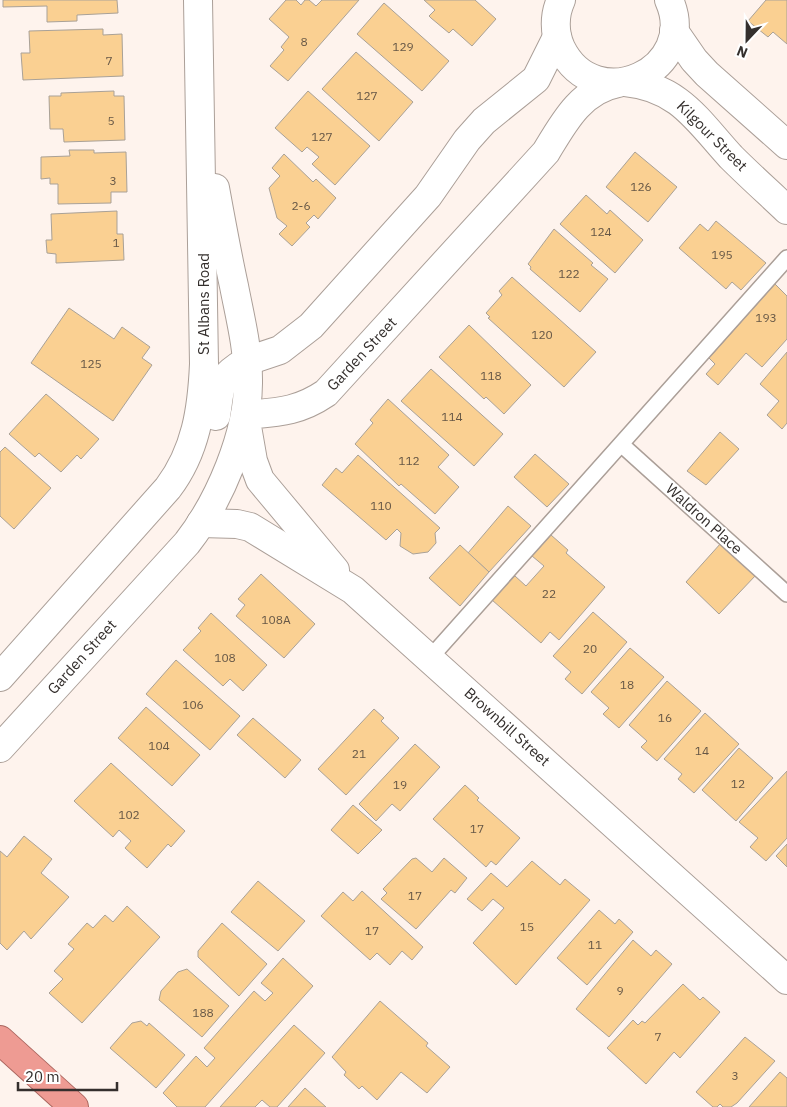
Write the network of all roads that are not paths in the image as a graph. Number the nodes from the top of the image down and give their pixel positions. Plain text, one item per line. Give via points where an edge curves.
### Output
1 (198, 0) edge
2 (674, 13) edge
3 (554, 15) edge
4 (622, 83) junction
5 (201, 113) junction
6 (787, 145) edge
7 (787, 210) edge
8 (787, 258) edge
9 (247, 361) junction
10 (245, 415) junction
11 (622, 445) junction
12 (168, 488) junction
13 (201, 523) junction
14 (353, 590) junction
15 (787, 594) edge
16 (430, 658) junction
17 (0, 677) edge
18 (0, 748) edge
19 (787, 980) edge
20 (0, 1040) edge
21 (74, 1107) edge

1 - 5 street, St Albans Road
2 - 4 street, Garden Street via 669,49 658,65 643,76
2 - 6 street via 694,60
3 - 4 street, Kilgour Street via 569,62 583,74 600,81
3 - 9 street via 536,79 484,121 428,196 311,326 280,350
4 - 7 street, Kilgour Street via 648,86 681,102 735,161
4 - 10 street, Garden Street via 601,88 581,102 561,126 546,152 326,393 293,410
5 - 9 street, St Albans Road
5 - 12 street, St Albans Road via 203,397 190,449
8 - 11 lane
9 - 10 street, St Albans Road
9 - 12 street via 228,372 222,381 212,432 201,457
10 - 13 street, Garden Street via 227,471
10 - 14 street via 253,461 260,480
11 - 15 lane, Waldron Place
11 - 16 lane
12 - 17 street
13 - 14 street, Brownbill Street via 250,527
13 - 18 street, Garden Street via 176,555
14 - 16 street, Brownbill Street
16 - 19 street, Brownbill Street
20 - 21 highway

